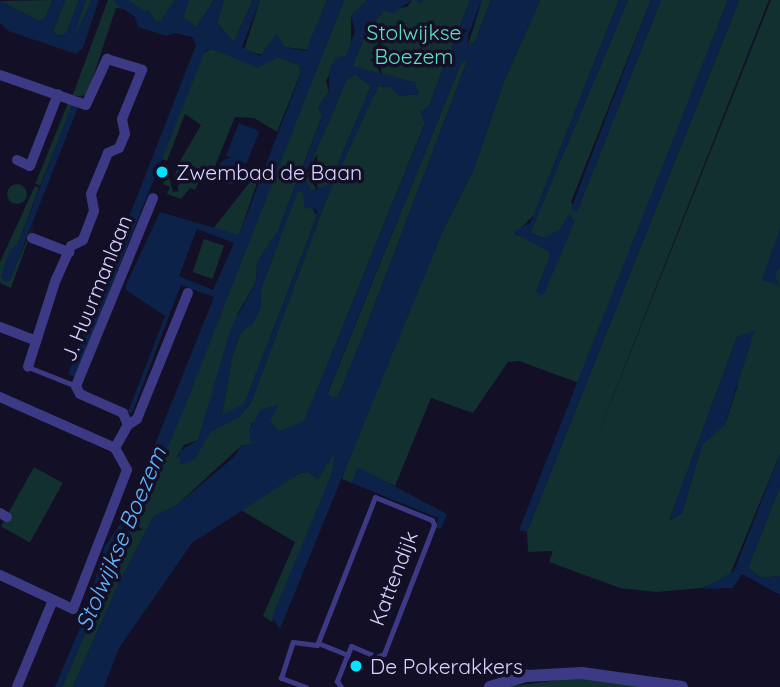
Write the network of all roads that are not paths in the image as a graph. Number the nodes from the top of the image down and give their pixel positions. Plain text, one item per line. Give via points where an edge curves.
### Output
1 (0, 75) edge
2 (58, 94) junction
3 (17, 160) dead end
4 (153, 198) dead end
5 (32, 237) dead end
6 (69, 252) junction
7 (188, 293) dead end
8 (0, 327) edge
9 (34, 340) junction
10 (27, 367) joint
11 (76, 386) junction
12 (1, 398) edge
13 (128, 425) junction
14 (115, 448) junction
15 (0, 575) edge
16 (53, 600) junction
17 (318, 643) junction
18 (348, 655) junction
19 (338, 686) edge
20 (17, 687) edge
21 (306, 687) edge
22 (490, 687) edge
23 (682, 687) edge

1 - 2 street
2 - 3 street via 30,166
2 - 6 street via 83,104 107,59 142,70 122,119 121,145 108,153 92,194 94,211 86,231
4 - 11 street, J. Huurmanlaan
5 - 6 street
6 - 9 street
7 - 13 street via 137,419
8 - 9 street
9 - 10 street
10 - 11 lane
11 - 13 street, J. Huurmanlaan via 80,394 123,413
12 - 14 street
13 - 14 street
14 - 16 street via 126,478 73,609
15 - 16 street
16 - 20 street
17 - 18 lane, Kattendijk
17 - 18 lane, Kattendijk via 375,497 432,520 434,525 384,654 377,657 351,646
17 - 21 lane via 293,642 281,678
18 - 19 lane
22 - 23 street via 527,676 582,673

